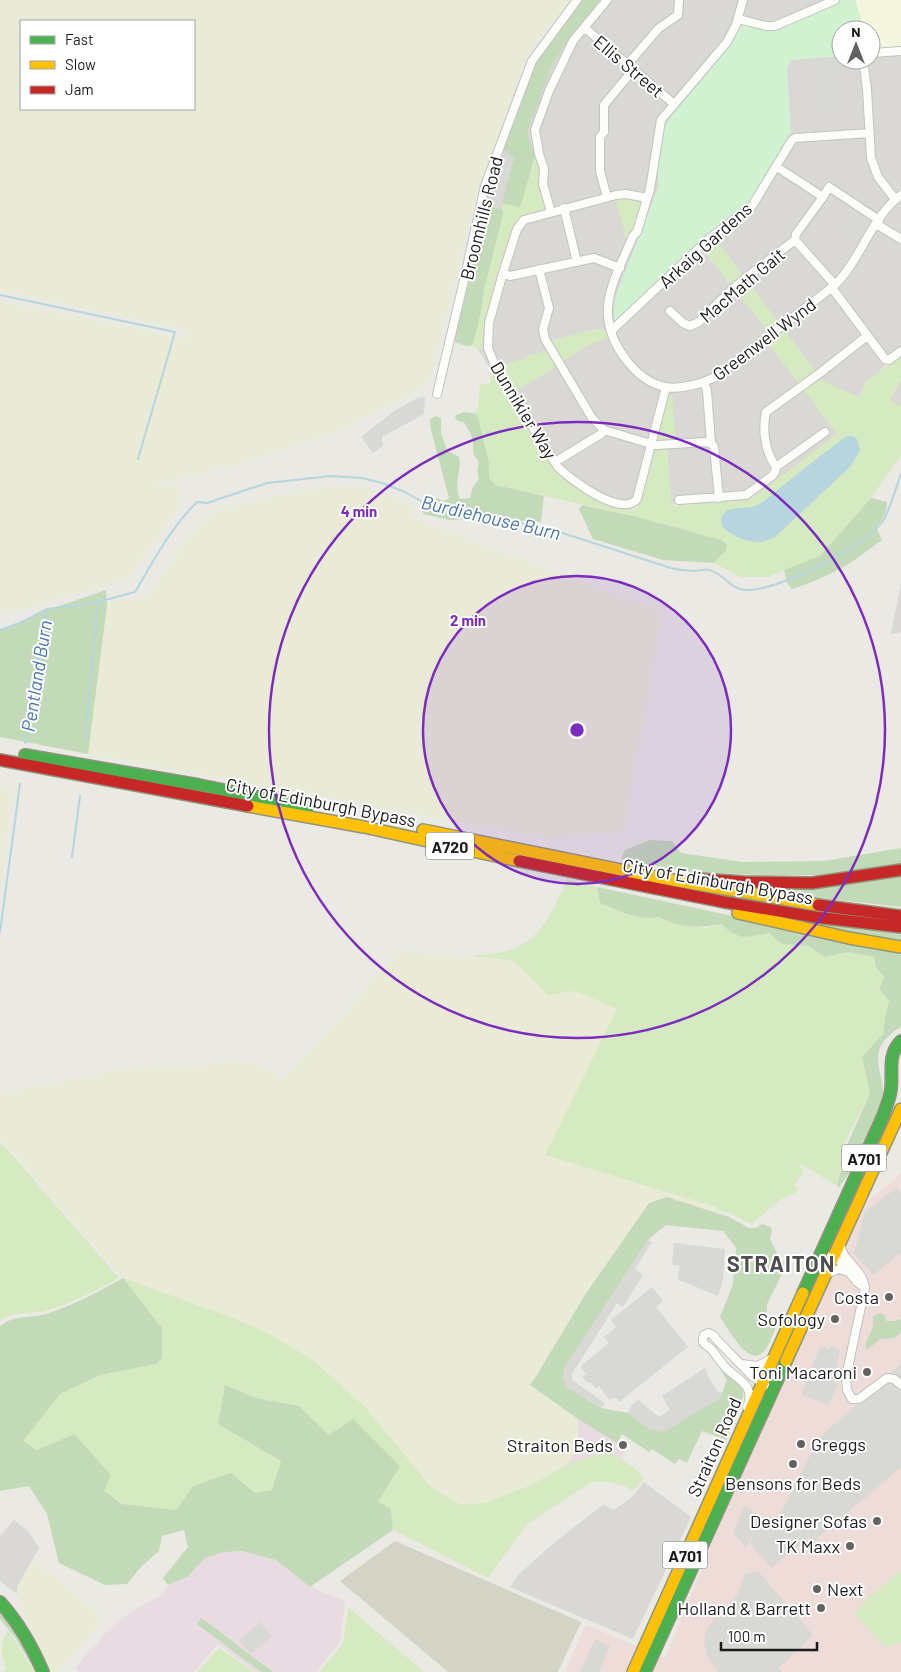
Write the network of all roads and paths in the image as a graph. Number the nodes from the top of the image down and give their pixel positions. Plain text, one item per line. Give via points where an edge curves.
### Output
1 (577, 0) edge
2 (607, 0) edge
3 (679, 0) edge
4 (743, 0) edge
5 (835, 0) edge
6 (738, 19) junction
7 (584, 28) junction
8 (901, 51) edge
9 (881, 52) edge
10 (630, 68) junction
11 (864, 70) edge
12 (674, 104) junction
13 (870, 133) junction
14 (777, 167) junction
15 (607, 197) junction
16 (823, 197) junction
17 (898, 197) edge
18 (647, 198) junction
19 (564, 208) junction
20 (551, 212) junction
21 (877, 222) junction
22 (901, 239) edge
23 (795, 240) junction
24 (577, 262) junction
25 (620, 268) junction
26 (539, 269) junction
27 (503, 273) junction
28 (833, 286) junction
29 (670, 311) dead end
30 (611, 331) junction
31 (867, 336) junction
32 (901, 351) edge
33 (704, 382) junction
34 (666, 387) junction
35 (437, 394) dead end
36 (604, 430) junction
37 (825, 432) dead end
38 (711, 443) junction
39 (651, 444) junction
40 (555, 462) junction
41 (776, 467) junction
42 (719, 498) junction
43 (679, 500) dead end
44 (0, 750) edge
45 (0, 760) edge
46 (556, 857) junction
47 (518, 861) junction
48 (901, 870) edge
49 (901, 916) edge
50 (901, 927) edge
51 (901, 947) edge
52 (901, 1041) edge
53 (891, 1070) junction
54 (901, 1082) edge
55 (901, 1109) edge
56 (833, 1253) junction
57 (849, 1272) junction
58 (826, 1274) junction
59 (865, 1288) junction
60 (801, 1330) junction
61 (716, 1339) junction
62 (708, 1346) junction
63 (775, 1356) junction
64 (741, 1364) junction
65 (740, 1378) junction
66 (762, 1382) junction
67 (901, 1386) edge
68 (769, 1399) junction
69 (738, 1438) junction
70 (0, 1602) edge
71 (43, 1672) edge
72 (633, 1672) edge
73 (645, 1672) edge

1 - 35 street, Broomhills Road via 532,61 485,186
2 - 7 street
3 - 10 street via 678,15 659,28
4 - 6 street
5 - 6 street via 776,26
6 - 12 street via 721,50
7 - 10 street, Ellis Street
7 - 20 street via 573,41 535,130
8 - 9 street
10 - 12 street, Ellis Street
10 - 15 street via 604,105 600,170
11 - 13 street
12 - 18 street via 658,129
13 - 14 street, Arkaig Gardens via 795,138
13 - 17 street via 874,167 883,185
14 - 16 street
14 - 30 street, Arkaig Gardens via 752,206 710,238
15 - 18 street, Dunnikier Way via 626,194
15 - 19 street, Dunnikier Way
16 - 21 street via 829,187
16 - 23 street, MacMath Gait
17 - 21 street, Greenwell Wynd
18 - 25 street via 637,232
19 - 20 street, Dunnikier Way
19 - 24 street
20 - 27 street, Dunnikier Way via 531,217 520,224
21 - 22 street
21 - 28 street, Greenwell Wynd via 848,271
23 - 28 street
23 - 29 street, MacMath Gait via 727,294 698,322 690,326 683,324
24 - 25 street via 594,258
24 - 26 street
25 - 30 street via 611,292 608,316
26 - 27 street via 510,276
26 - 36 street via 549,308 543,329 545,339 592,418
27 - 40 street, Dunnikier Way via 489,323 488,348 498,373
28 - 31 street
28 - 33 street, Greenwell Wynd via 717,376
30 - 34 street via 632,367
31 - 32 street via 885,359
31 - 41 street via 766,412 767,451
33 - 34 street, Greenwell Wynd
33 - 38 street
34 - 39 street
36 - 39 street
36 - 40 street
37 - 41 street
38 - 39 street
38 - 42 street
39 - 40 street, Dunnikier Way via 633,504 601,497 564,473
41 - 42 street via 772,476 746,496
42 - 43 street
44 - 46 main road, City of Edinburgh Bypass / A720 via 208,787
45 - 47 main road, City of Edinburgh Bypass / A720 via 364,827
46 - 48 main road via 687,877 744,882 812,883
46 - 49 main road, City of Edinburgh Bypass / A720 via 735,893
47 - 50 main road, City of Edinburgh Bypass / A720 via 724,902
47 - 51 main road via 780,923
52 - 53 main road, Straiton Road / A701 via 892,1051
53 - 54 main road
53 - 56 main road, Straiton Road / A701 via 887,1105
55 - 56 main road, Straiton Road / A701
56 - 57 street
56 - 58 main road, Straiton Road / A701
56 - 59 street via 864,1278
56 - 63 main road, Straiton Road / A701 via 789,1325
57 - 58 street via 839,1270
57 - 59 street
58 - 60 main road, Straiton Road / A701
59 - 67 street via 846,1377 847,1390 852,1399 860,1399 887,1378 894,1379
60 - 66 street via 790,1343 773,1379
60 - 68 main road, Straiton Road / A701
61 - 62 street
61 - 62 street via 712,1333 707,1333 702,1342
61 - 64 street
62 - 65 street
63 - 64 street via 758,1366
63 - 66 main road, Straiton Road / A701
64 - 66 street
65 - 66 street
65 - 69 street via 749,1397
66 - 68 street
66 - 69 main road, Straiton Road / A701
68 - 73 main road, Straiton Road / A701
69 - 72 main road, Straiton Road / A701
70 - 71 main road via 14,1615 27,1636

